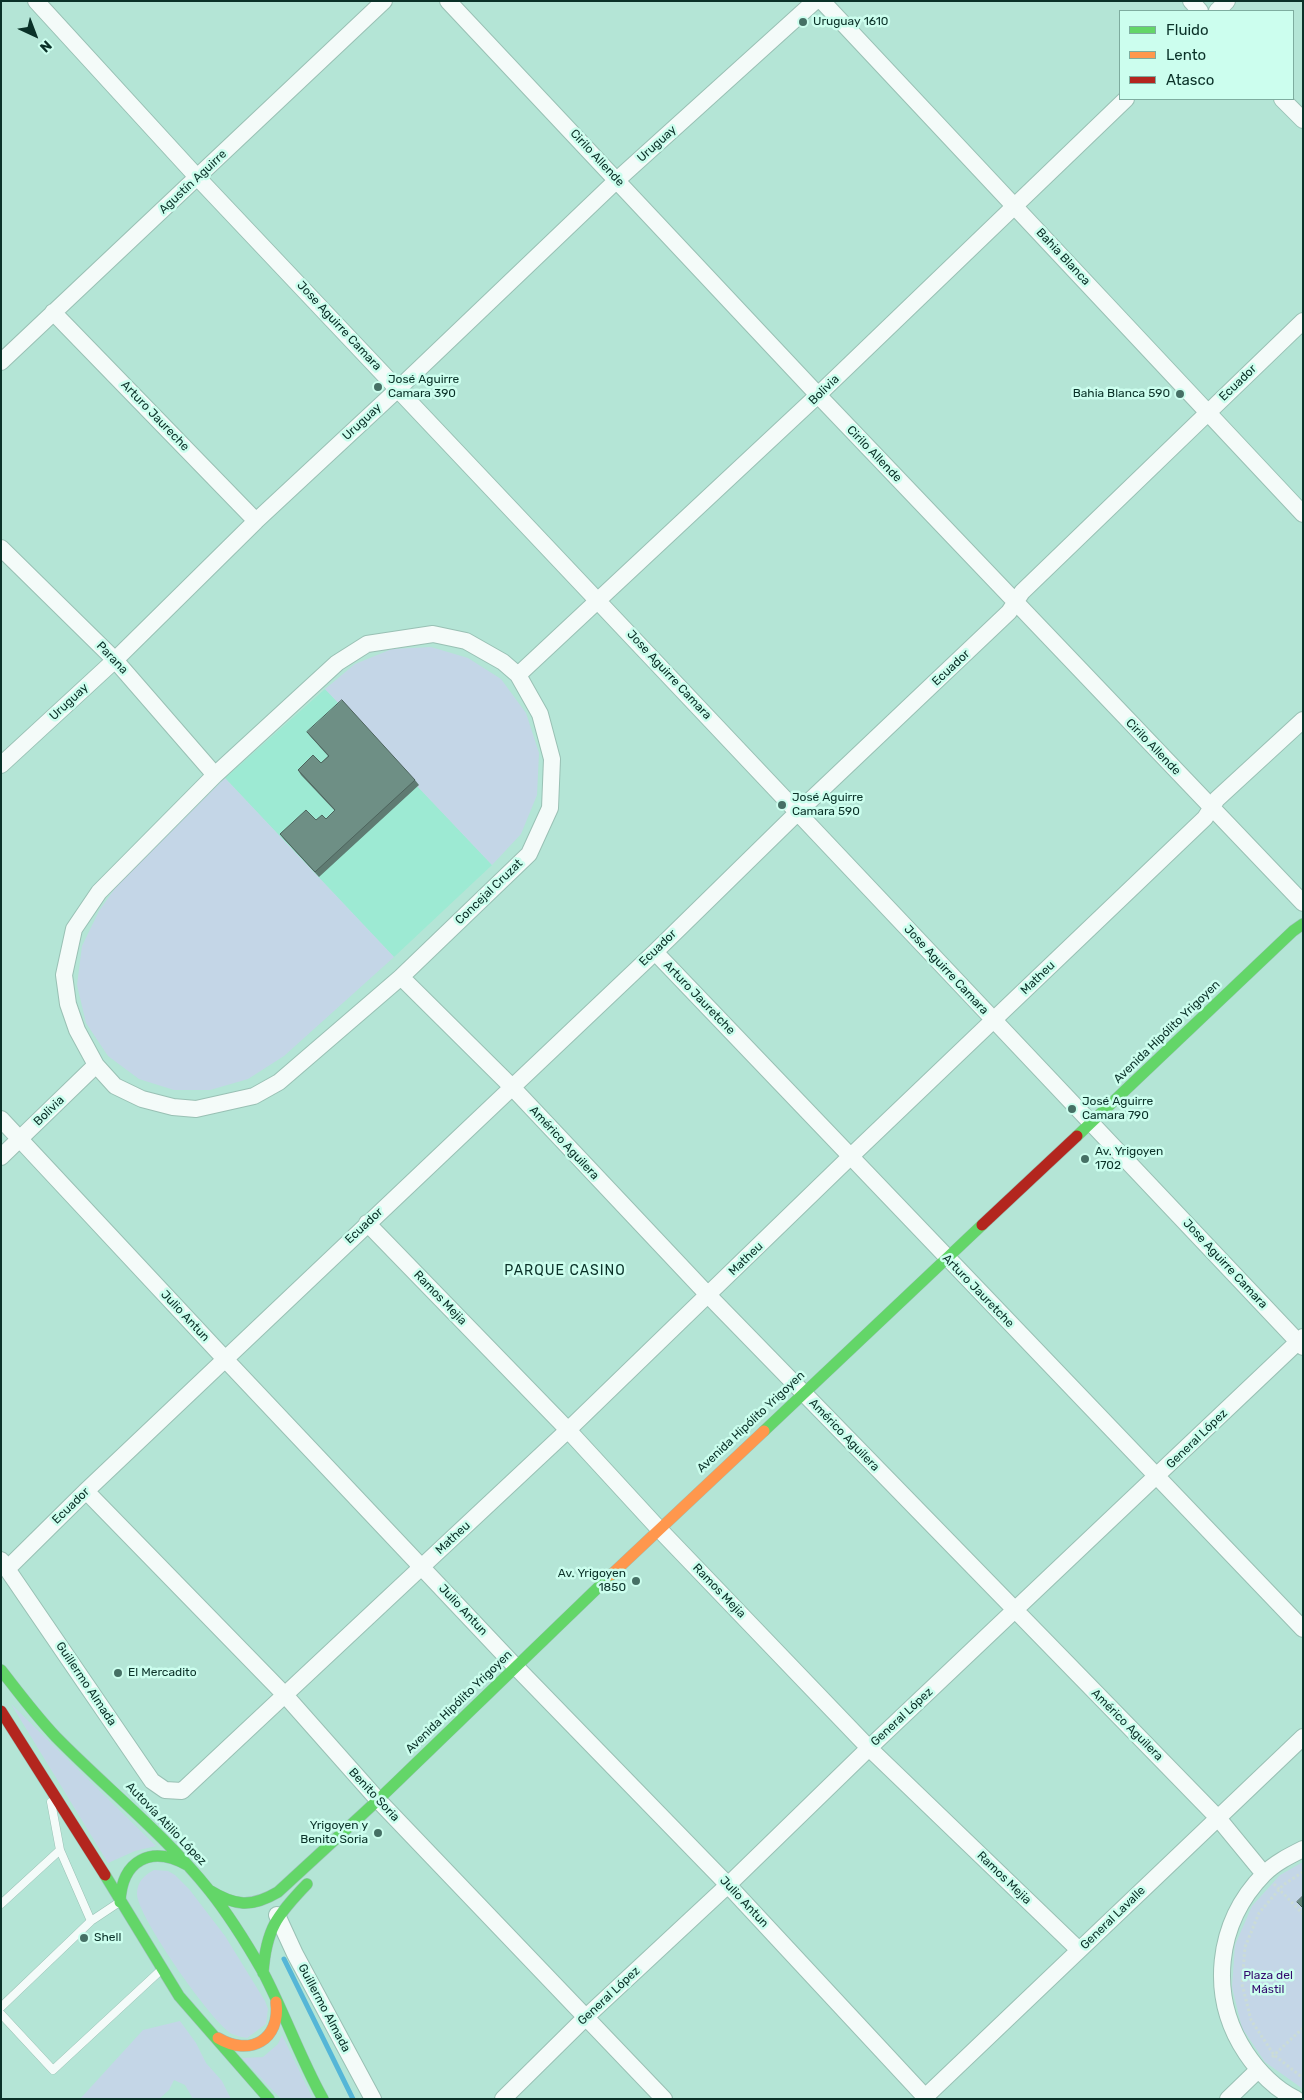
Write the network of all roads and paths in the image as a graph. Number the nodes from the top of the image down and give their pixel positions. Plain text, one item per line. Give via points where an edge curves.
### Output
1 (36, 1) edge
2 (384, 1) edge
3 (448, 1) edge
4 (815, 1) edge
5 (822, 1) edge
6 (1227, 1) edge
7 (1218, 10) edge
8 (1125, 100) edge
9 (1283, 100) edge
10 (1303, 120) edge
11 (198, 178) junction
12 (617, 180) junction
13 (1014, 206) junction
14 (53, 312) junction
15 (1303, 321) edge
16 (1, 362) edge
17 (398, 389) junction
18 (818, 395) junction
19 (1208, 412) junction
20 (1303, 514) edge
21 (256, 521) junction
22 (1, 548) edge
23 (599, 601) junction
24 (1015, 602) junction
25 (114, 660) junction
26 (518, 675) junction
27 (1303, 720) edge
28 (1, 765) edge
29 (215, 775) junction
30 (1211, 808) junction
31 (797, 813) junction
32 (1303, 903) edge
33 (1303, 924) edge
34 (1303, 935) edge
35 (655, 952) junction
36 (401, 977) junction
37 (1243, 995) dead end
38 (994, 1021) junction
39 (96, 1066) junction
40 (512, 1087) junction
41 (1, 1120) edge
42 (1099, 1130) junction
43 (20, 1139) junction
44 (1, 1157) edge
45 (850, 1157) junction
46 (368, 1223) junction
47 (955, 1266) junction
48 (709, 1296) junction
49 (1301, 1342) edge
50 (225, 1359) junction
51 (810, 1400) junction
52 (568, 1430) junction
53 (1157, 1478) junction
54 (86, 1491) junction
55 (666, 1536) junction
56 (4, 1564) edge
57 (422, 1566) junction
58 (1015, 1611) junction
59 (1303, 1629) edge
60 (1, 1670) edge
61 (523, 1673) junction
62 (285, 1695) junction
63 (1, 1711) edge
64 (1303, 1737) edge
65 (869, 1748) junction
66 (46, 1780) junction
67 (182, 1791) joint
68 (385, 1807) junction
69 (1218, 1818) junction
70 (1303, 1849) edge
71 (60, 1850) junction
72 (188, 1865) junction
73 (1303, 1872) edge
74 (319, 1874) dead end
75 (1264, 1874) junction
76 (728, 1885) junction
77 (209, 1890) junction
78 (1279, 1890) junction
79 (120, 1902) junction
80 (1, 1904) edge
81 (1303, 1914) edge
82 (277, 1915) junction
83 (91, 1921) junction
84 (1079, 1950) junction
85 (161, 1969) junction
86 (263, 1973) junction
87 (276, 2002) junction
88 (1, 2007) edge
89 (1, 2014) edge
90 (585, 2018) junction
91 (1303, 2028) edge
92 (213, 2034) junction
93 (1274, 2055) junction
94 (1258, 2070) junction
95 (1303, 2078) edge
96 (925, 2098) edge
97 (269, 2099) edge
98 (323, 2099) edge
99 (373, 2099) edge
100 (503, 2099) edge
101 (664, 2099) edge
102 (1228, 2099) edge
103 (1296, 2099) edge

1 - 11 street, Jose Aguirre Camara
2 - 11 street, Agustín Aguirre
3 - 12 street, Cirilo Allende
4 - 12 street, Uruguay
5 - 13 street, Bahia Blanca
6 - 7 street
8 - 13 street, Bolivia
9 - 10 street
11 - 14 street, Agustín Aguirre
11 - 17 street, Jose Aguirre Camara
12 - 17 street, Uruguay
12 - 18 street, Cirilo Allende
13 - 18 street, Bolivia
13 - 19 street, Bahia Blanca
14 - 16 street, Agustín Aguirre
14 - 21 street, Arturo Jaureche
15 - 19 street, Ecuador
17 - 21 street, Uruguay
17 - 23 street, Jose Aguirre Camara
18 - 23 street, Bolivia
18 - 24 street, Cirilo Allende
19 - 20 street, Bahia Blanca
19 - 24 street, Ecuador
21 - 25 street, Uruguay
22 - 25 street, Parana
23 - 26 street, Bolivia
23 - 31 street, Jose Aguirre Camara
24 - 30 street, Cirilo Allende
24 - 31 street, Ecuador via 1009,612
25 - 28 street, Uruguay
25 - 29 street, Parana
26 - 29 street, Concejal Cruzat via 503,662 466,641 434,634 367,644 337,663
26 - 36 street, Concejal Cruzat via 540,714 552,759 550,808 529,854
27 - 30 street, Matheu
29 - 39 street, Concejal Cruzat via 99,892 74,929 64,975 68,1004
30 - 32 street, Cirilo Allende
30 - 38 street, Matheu via 1205,818
31 - 35 street, Ecuador
31 - 38 street, Jose Aguirre Camara
33 - 42 main road, Avenida Hipólito Yrigoyen
34 - 37 main road
35 - 40 street, Ecuador
35 - 45 street, Arturo Jauretche
36 - 39 street, Concejal Cruzat via 279,1082 254,1096 196,1109 173,1107 142,1099 114,1086
36 - 40 street, Américo Aguilera
38 - 42 street, Jose Aguirre Camara
38 - 45 street, Matheu
39 - 43 street, Bolivia
40 - 46 street, Ecuador
40 - 48 street, Américo Aguilera
41 - 43 street, Julio Antun
42 - 47 main road, Avenida Hipólito Yrigoyen
42 - 49 street, Jose Aguirre Camara
43 - 44 street, Bolivia
43 - 50 street, Julio Antun
45 - 47 street, Arturo Jauretche
45 - 48 street, Matheu
46 - 50 street, Ecuador
46 - 52 street, Ramos Mejia
47 - 51 main road, Avenida Hipólito Yrigoyen
47 - 53 street, Arturo Jauretche
48 - 51 street, Américo Aguilera
48 - 52 street, Matheu
49 - 53 street, General López
50 - 54 street, Ecuador
50 - 57 street, Julio Antun
51 - 55 main road, Avenida Hipólito Yrigoyen
51 - 58 street, Américo Aguilera
52 - 55 street, Ramos Mejia
52 - 57 street, Matheu
53 - 58 street, General López
53 - 59 street, Arturo Jauretche
54 - 56 street, Ecuador
54 - 62 street, Benito Soria
55 - 61 main road, Avenida Hipólito Yrigoyen
55 - 65 street, Ramos Mejia
56 - 67 street, Guillermo Almada via 152,1781 165,1790
57 - 61 street, Julio Antun
57 - 62 street, Matheu
58 - 65 street, General López
58 - 69 street, Américo Aguilera
60 - 72 main road, Autovía Atilio López via 57,1738 159,1833
61 - 68 main road, Avenida Hipólito Yrigoyen
61 - 76 street, Julio Antun
62 - 67 street, Matheu
62 - 68 street, Benito Soria
63 - 66 main road
64 - 69 street, General Lavalle
65 - 76 street, General López
65 - 84 street, Ramos Mejia
66 - 71 lane
66 - 79 main road
68 - 77 main road, Avenida Hipólito Yrigoyen via 265,1901 239,1903 225,1900
68 - 90 street, Benito Soria
69 - 75 street, Américo Aguilera
69 - 84 street, General Lavalle
70 - 75 street
71 - 80 lane
71 - 83 lane
72 - 77 main road, Autovía Atilio López
72 - 79 main road via 165,1856 145,1858 126,1871
73 - 78 path
74 - 82 main road
75 - 78 path
75 - 94 street via 1236,1912 1223,1951 1222,1994 1231,2027
76 - 90 street, General López
76 - 96 street, Julio Antun
77 - 86 main road, Autovía Atilio López
78 - 81 path
78 - 93 path via 1259,1913 1245,1948 1242,1984 1251,2020
79 - 83 lane
79 - 85 main road
82 - 86 main road via 268,1932
82 - 99 street, Guillermo Almada
83 - 88 lane
84 - 96 street, General Lavalle
85 - 89 lane via 52,2070
85 - 92 main road via 179,1996
86 - 87 main road, Autovía Atilio López
87 - 92 main road via 276,2023 264,2041 233,2047
87 - 98 main road, Autovía Atilio López
90 - 100 street, General López
90 - 101 street, Benito Soria
91 - 93 path
92 - 97 main road
93 - 94 path
93 - 95 path
94 - 102 street
94 - 103 street

